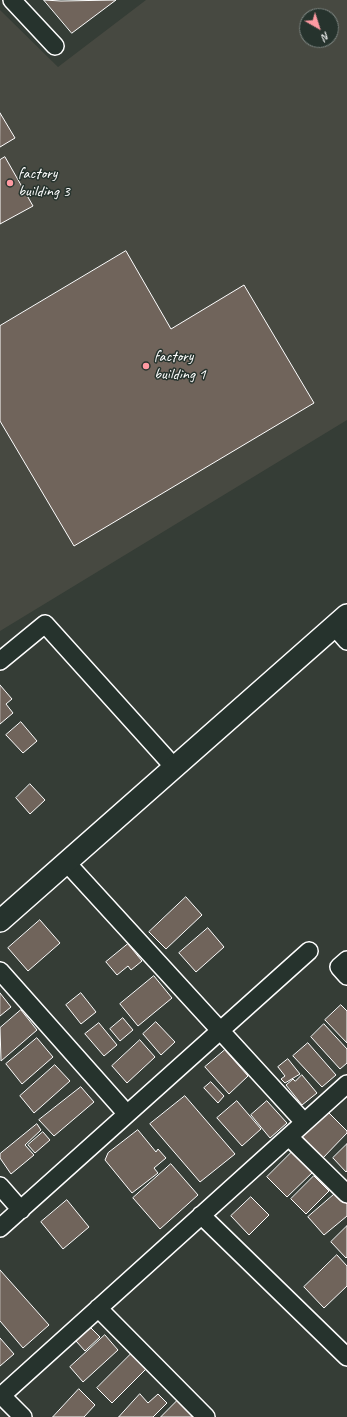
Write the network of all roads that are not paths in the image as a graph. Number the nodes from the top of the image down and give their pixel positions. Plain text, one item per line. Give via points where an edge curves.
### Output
1 (12, 0) edge
2 (55, 46) dead end
3 (343, 627) edge
4 (0, 661) edge
5 (174, 767) junction
6 (66, 862) junction
7 (0, 921) edge
8 (309, 950) dead end
9 (347, 960) edge
10 (0, 971) edge
11 (347, 976) edge
12 (220, 1030) junction
13 (347, 1084) edge
14 (127, 1114) junction
15 (304, 1122) junction
16 (289, 1137) junction
17 (0, 1186) edge
18 (347, 1194) edge
19 (21, 1210) junction
20 (201, 1215) junction
21 (0, 1228) edge
22 (98, 1308) junction
23 (347, 1357) edge
24 (1, 1397) edge
25 (23, 1417) edge
26 (206, 1417) edge

1 - 2 street
3 - 5 street
4 - 5 street via 45,624
5 - 6 street
6 - 7 street
6 - 12 street
8 - 12 street
9 - 11 street via 339,967
10 - 14 street
12 - 14 street
12 - 15 street
13 - 15 street
14 - 19 street
15 - 16 street
16 - 18 street
16 - 20 street
17 - 19 street
19 - 21 street
20 - 22 street
20 - 23 street
22 - 24 street
22 - 26 street
24 - 25 street

